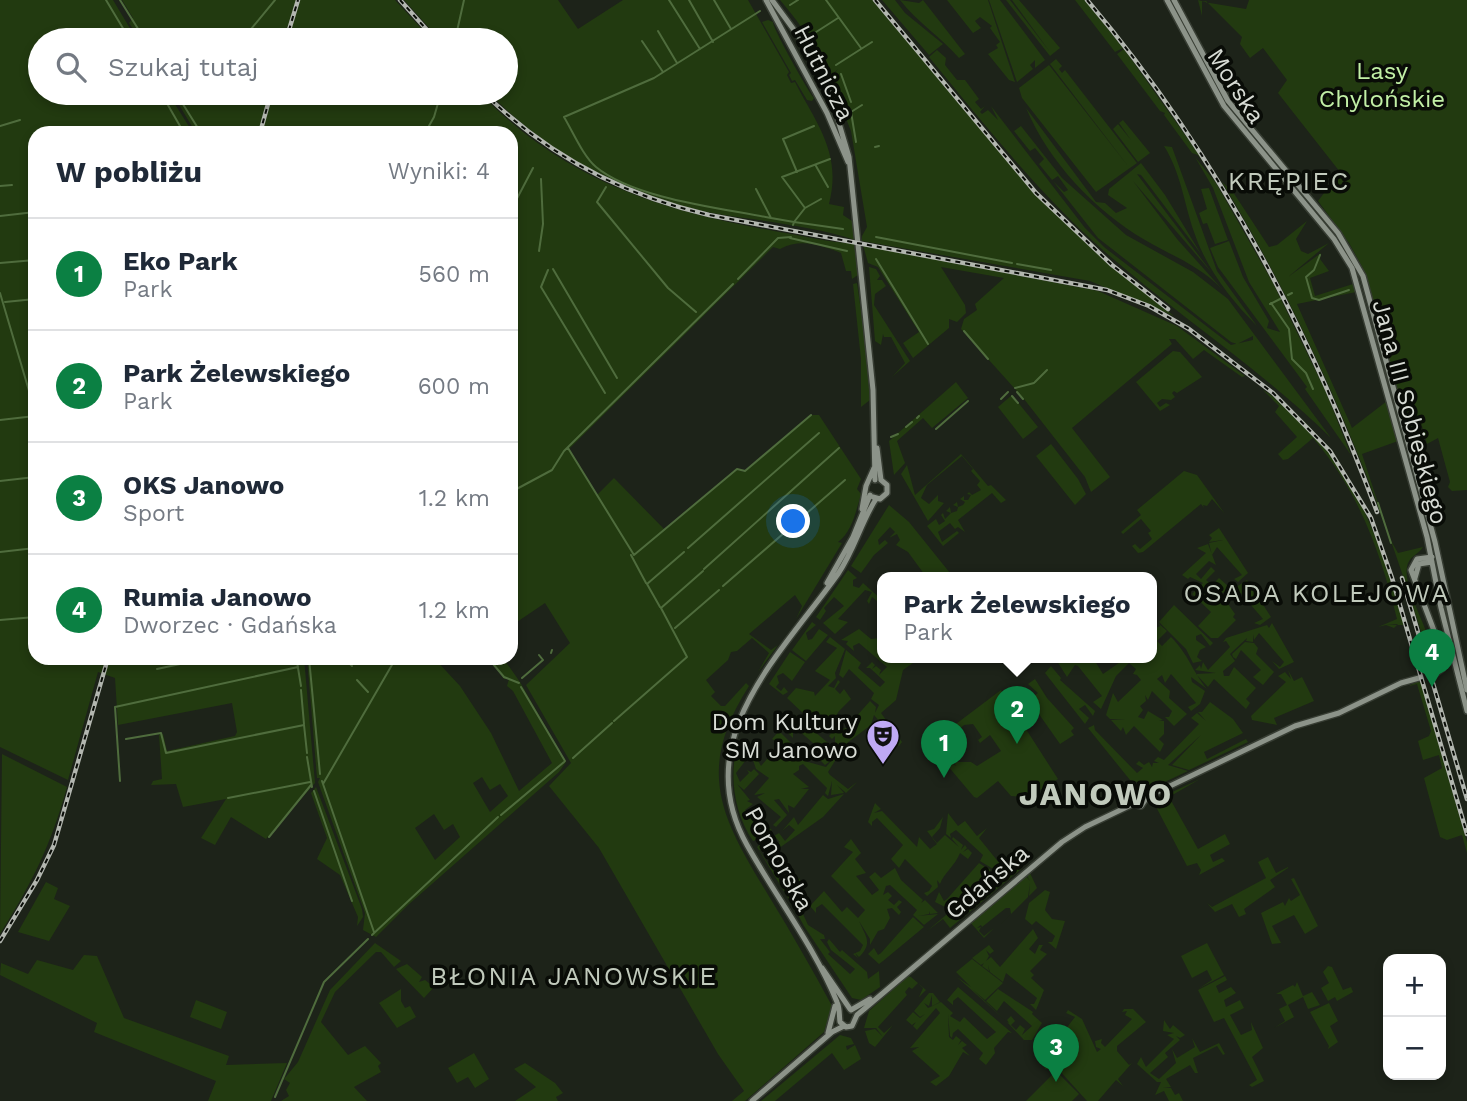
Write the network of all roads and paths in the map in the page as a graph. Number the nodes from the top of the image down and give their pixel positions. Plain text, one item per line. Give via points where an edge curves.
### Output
1 (766, 0) edge
2 (772, 0) edge
3 (1167, 0) edge
4 (1174, 0) edge
5 (775, 10) junction
6 (808, 50) junction
7 (799, 60) junction
8 (820, 71) junction
9 (805, 72) junction
10 (842, 128) junction
11 (834, 130) junction
12 (848, 163) junction
13 (1295, 182) joint
14 (1287, 183) joint
15 (875, 440) junction
16 (874, 467) junction
17 (878, 480) junction
18 (873, 497) junction
19 (860, 515) junction
20 (1435, 559) junction
21 (842, 563) junction
22 (1435, 674) dead end
23 (1419, 678) tunnel mouth
24 (1467, 690) edge
25 (1467, 711) edge
26 (1144, 795) junction
27 (1130, 803) junction
28 (812, 954) junction
29 (883, 991) junction
30 (832, 992) junction
31 (850, 1009) junction
32 (857, 1015) junction
33 (841, 1020) junction
34 (830, 1034) junction
35 (752, 1101) edge

1 - 5 main road, Hutnicza
2 - 5 main road, Hutnicza
3 - 14 main road, Morska via 1218,97
4 - 13 main road, Morska via 1222,92
5 - 6 main road, Hutnicza
5 - 7 main road, Hutnicza
6 - 7 main road
6 - 8 main road, Hutnicza
7 - 9 main road, Hutnicza
8 - 9 main road
8 - 10 main road, Hutnicza
9 - 11 main road, Hutnicza
10 - 11 main road
10 - 12 main road, Hutnicza
11 - 12 main road, Hutnicza
12 - 15 main road, Hutnicza
13 - 20 main road, Jana III Sobieskiego via 1343,240 1363,276
14 - 20 main road, Jana III Sobieskiego via 1335,241 1354,274
15 - 16 main road
15 - 17 main road
16 - 17 main road
16 - 19 main road
17 - 18 main road via 868,488
17 - 18 main road via 887,485 887,493
18 - 19 main road, Pomorska
18 - 21 main road, Pomorska
19 - 21 main road, Pomorska
20 - 22 main road via 1418,566 1416,582 1445,659
20 - 24 main road, Jana III Sobieskiego
20 - 25 main road, Jana III Sobieskiego
21 - 28 main road, Pomorska via 740,713 726,765 735,823
23 - 26 main road via 1339,713 1295,726
26 - 27 main road via 1141,806
26 - 27 main road via 1133,790
27 - 29 main road, Gdańska via 1062,842
28 - 30 main road, Pomorska
28 - 31 main road, Pomorska
29 - 31 main road, Gdańska
29 - 32 main road, Gdańska
30 - 33 main road, Pomorska
30 - 34 main road via 835,1011
31 - 32 main road, Pomorska
31 - 33 main road, Gdańska
32 - 33 main road, Gdańska via 854,1025
33 - 34 main road
34 - 35 main road

